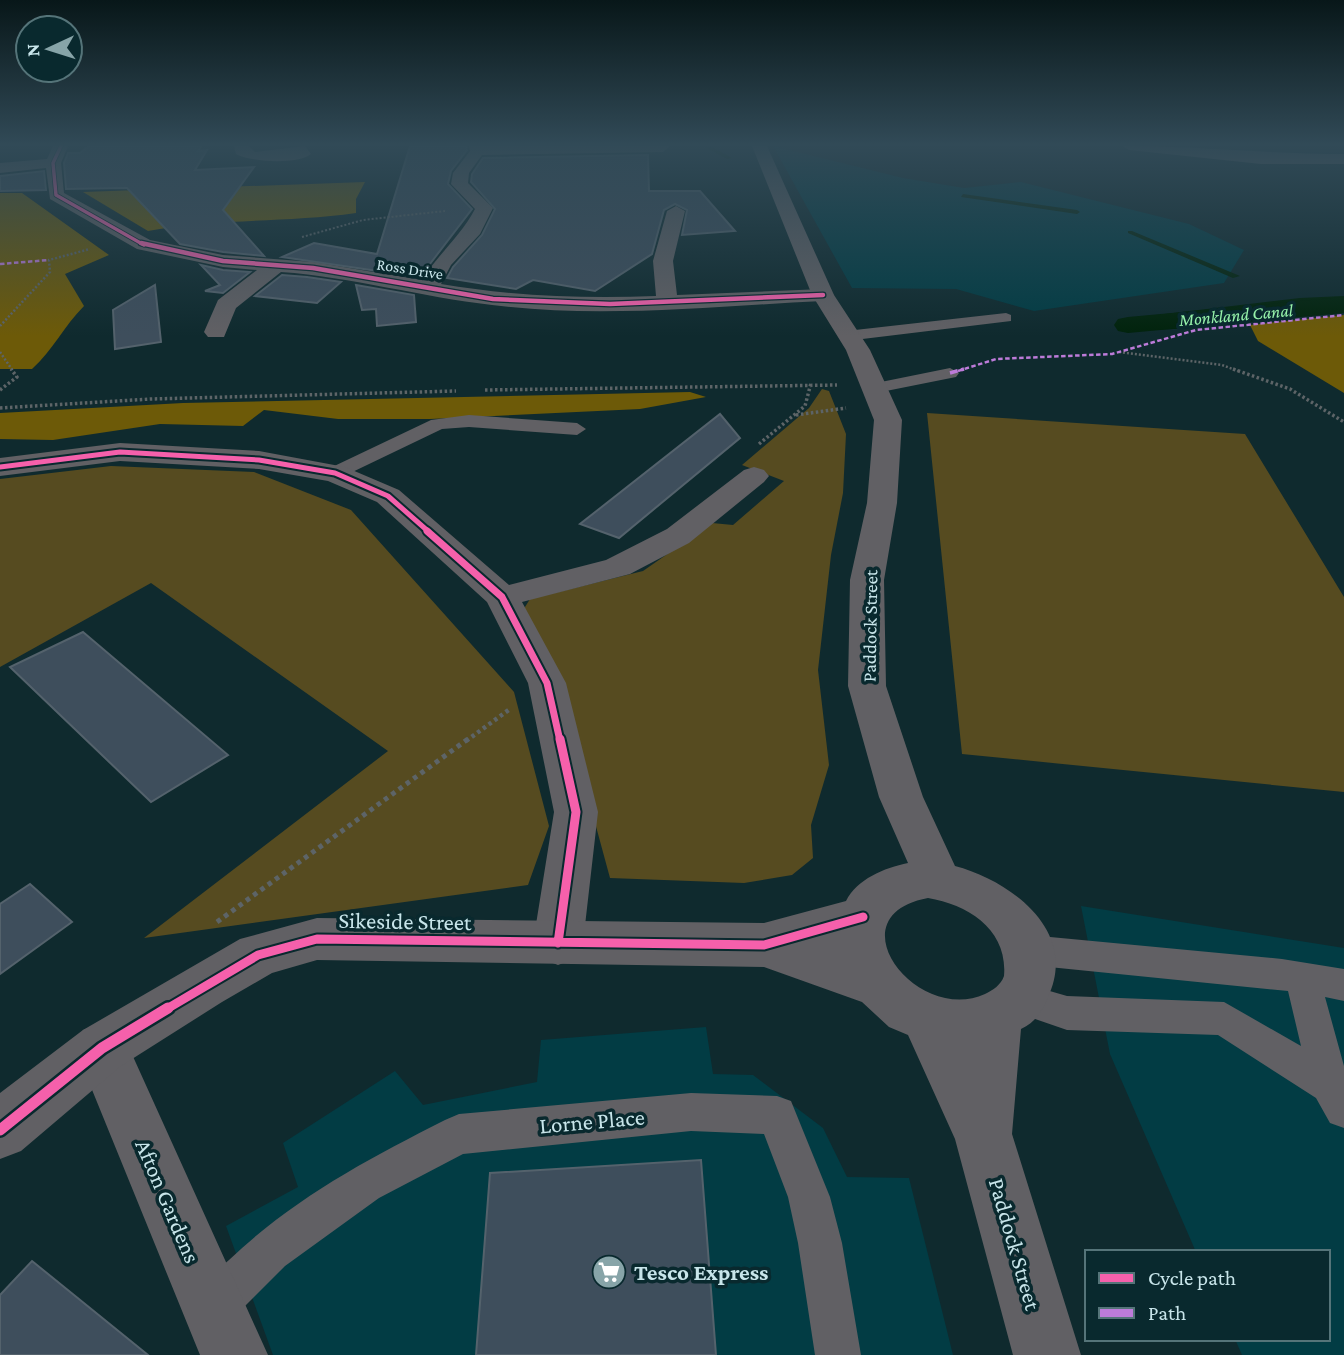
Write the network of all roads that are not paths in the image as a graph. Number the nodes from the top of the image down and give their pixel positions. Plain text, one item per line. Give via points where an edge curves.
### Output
1 (81, 209) edge
2 (483, 209) edge
3 (786, 209) edge
4 (676, 211) dead end
5 (275, 265) junction
6 (429, 286) junction
7 (823, 295) junction
8 (667, 300) junction
9 (1006, 318) dead end
10 (216, 332) dead end
11 (866, 370) junction
12 (950, 373) dead end
13 (578, 429) dead end
14 (0, 467) edge
15 (335, 473) junction
16 (754, 476) road end
17 (502, 597) junction
18 (900, 894) junction
19 (558, 943) junction
20 (764, 945) junction
21 (1029, 950) junction
22 (1302, 977) junction
23 (876, 984) junction
24 (1344, 985) edge
25 (1009, 1009) junction
26 (928, 1021) junction
27 (102, 1048) junction
28 (1337, 1097) edge
29 (0, 1130) edge
30 (984, 1134) junction
31 (224, 1330) edge
32 (838, 1355) edge
33 (1047, 1355) edge

1 - 5 street, Ross Drive via 144,245 223,261
2 - 6 street via 471,234 443,262
3 - 7 street
4 - 8 street via 663,261
5 - 6 street, Ross Drive
5 - 10 street via 226,305
6 - 8 street, Ross Drive via 525,303
7 - 8 street, Ross Drive
7 - 11 street
9 - 11 lane
11 - 12 lane
11 - 18 street, Paddock Street via 888,420 882,503 867,580 867,687 901,797
13 - 15 lane via 469,421 438,424
14 - 15 street via 120,452 258,460
15 - 17 street via 388,496
16 - 17 street via 678,536 618,567
17 - 19 street via 547,683 576,812
18 - 20 street, Sikeside Street
18 - 21 street via 981,894 1005,911
18 - 23 street via 858,934 863,959
19 - 20 street, Sikeside Street
19 - 27 street, Sikeside Street via 317,939 258,955
20 - 23 street, Sikeside Street
21 - 22 lane
21 - 25 street via 1031,975
22 - 24 lane
22 - 28 lane
23 - 26 street via 903,1009
25 - 26 street via 960,1026
25 - 28 lane via 1224,1018
25 - 30 street, Paddock Street
26 - 30 street, Paddock Street
27 - 29 street, Sikeside Street
27 - 31 street, Afton Gardens
30 - 33 street, Paddock Street
31 - 32 lane, Lorne Place via 270,1251 364,1183 459,1134 691,1112 777,1115 820,1243

